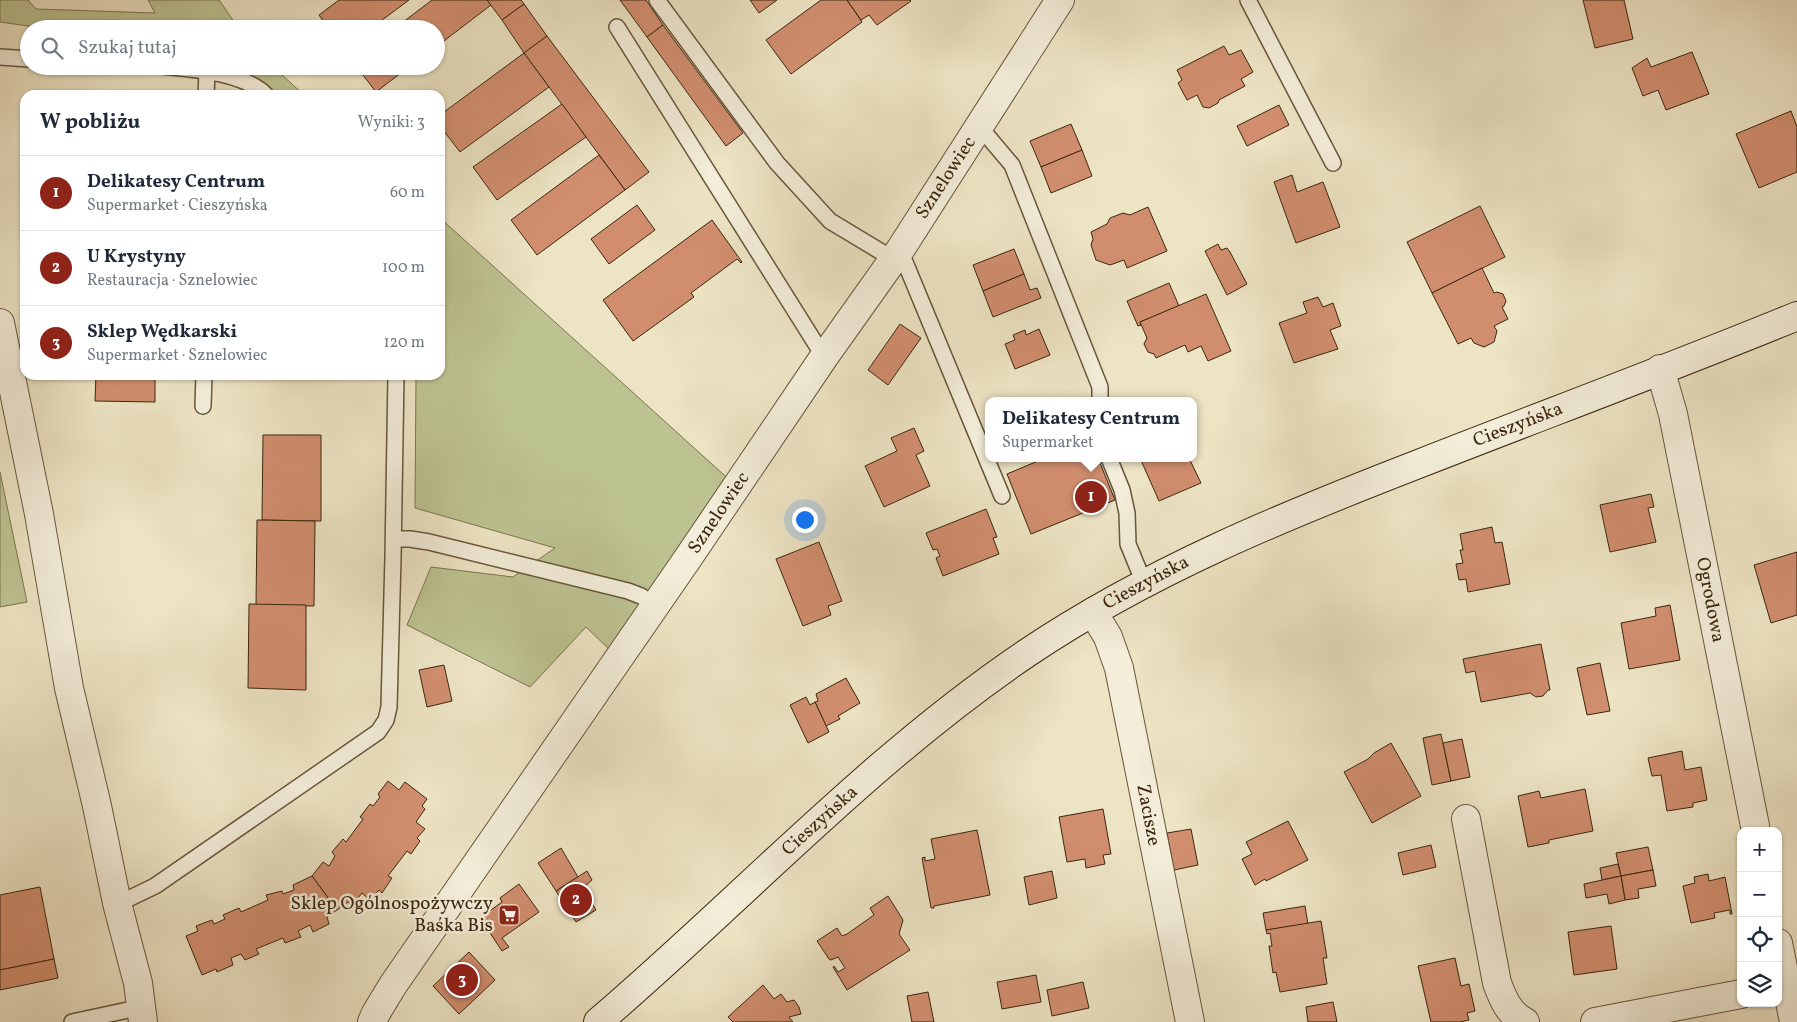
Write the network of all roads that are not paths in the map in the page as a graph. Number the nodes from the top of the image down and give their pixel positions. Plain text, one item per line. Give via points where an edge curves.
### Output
1 (658, 0) edge
2 (1060, 0) edge
3 (1248, 0) edge
4 (617, 28) dead end
5 (0, 57) edge
6 (20, 58) edge
7 (207, 75) edge
8 (220, 75) edge
9 (206, 90) edge
10 (258, 90) edge
11 (979, 126) junction
12 (1334, 162) dead end
13 (897, 255) junction
14 (1797, 316) edge
15 (0, 323) edge
16 (824, 357) junction
17 (1660, 369) junction
18 (204, 380) edge
19 (396, 380) edge
20 (1100, 397) edge
21 (203, 406) dead end
22 (985, 457) edge
23 (987, 462) edge
24 (1111, 462) edge
25 (1002, 496) dead end
26 (394, 539) junction
27 (1144, 583) junction
28 (655, 605) junction
29 (1093, 612) junction
30 (1466, 819) dead end
31 (1755, 827) edge
32 (116, 902) junction
33 (1782, 962) edge
34 (1737, 995) edge
35 (1789, 1001) edge
36 (143, 1015) edge
37 (72, 1022) edge
38 (372, 1022) edge
39 (598, 1022) edge
40 (1190, 1022) edge
41 (1525, 1022) edge
42 (1595, 1022) edge

1 - 13 lane via 777,162 830,221
2 - 11 street, Sznelowiec
3 - 12 lane
4 - 16 lane
5 - 6 lane
7 - 9 lane
8 - 10 lane via 248,83
11 - 13 street, Sznelowiec
11 - 20 lane via 1012,165 1100,387
13 - 16 street, Sznelowiec
13 - 22 lane
14 - 17 street, Cieszyńska
15 - 32 street via 39,514 69,688
16 - 28 street, Sznelowiec
17 - 27 street, Cieszyńska via 1298,511
17 - 31 street, Ogrodowa via 1673,414
18 - 21 lane
19 - 26 lane
23 - 25 lane
24 - 27 lane via 1128,513 1128,544
26 - 28 lane via 429,542 628,591
26 - 32 lane via 389,707 378,732 155,886 128,900
27 - 29 street, Cieszyńska
28 - 38 street, Sznelowiec via 394,985
29 - 39 street, Cieszyńska via 978,687 928,725
29 - 40 street, Zacisze via 1108,638 1119,668
30 - 41 street via 1497,983 1503,1001 1516,1018
32 - 36 street via 138,983
33 - 35 street
34 - 42 street
36 - 37 lane

